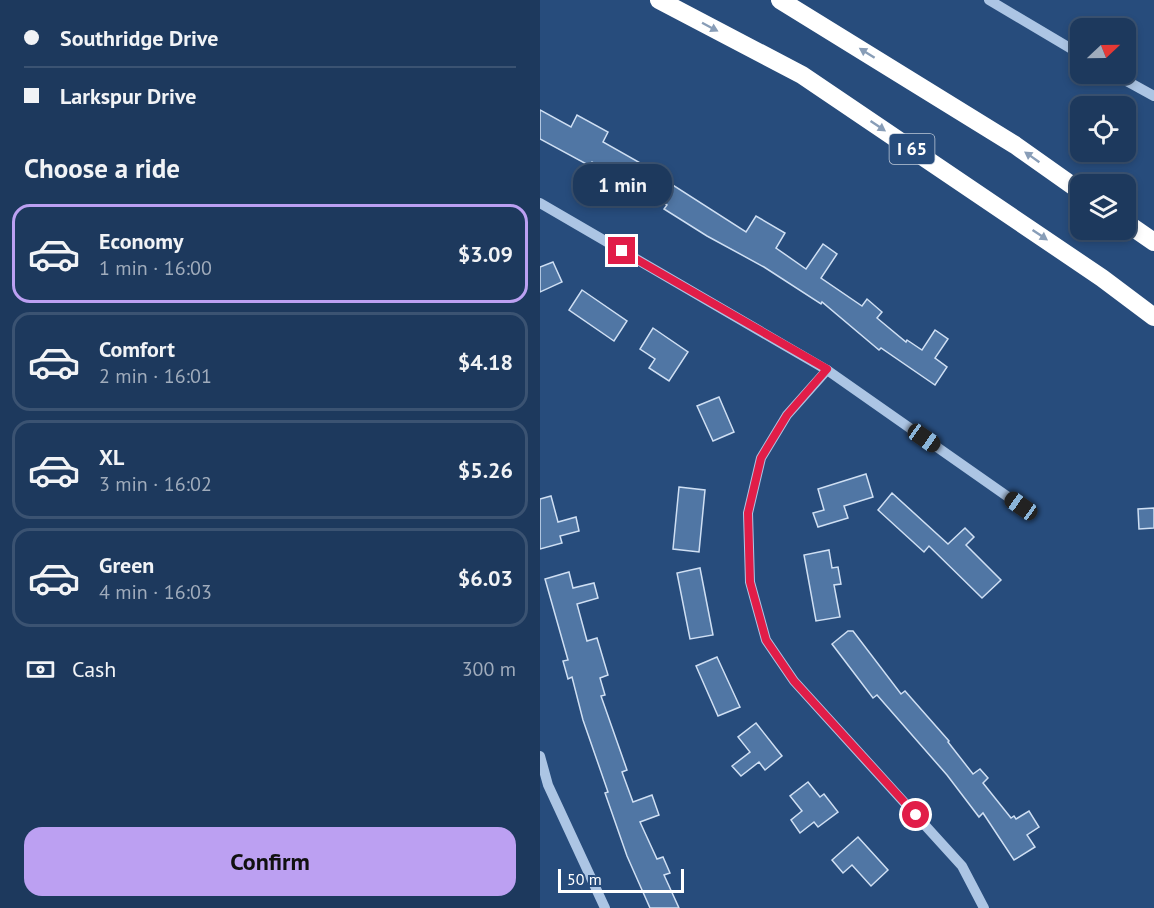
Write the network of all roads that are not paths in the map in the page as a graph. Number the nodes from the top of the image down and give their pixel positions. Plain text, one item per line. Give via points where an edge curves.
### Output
1 (658, 0) edge
2 (780, 0) edge
3 (989, 0) edge
4 (1070, 48) edge
5 (1132, 84) edge
6 (1154, 96) edge
7 (1070, 183) edge
8 (540, 203) edge
9 (1136, 230) edge
10 (1154, 242) edge
11 (1154, 317) edge
12 (827, 369) junction
13 (1021, 506) dead end
14 (540, 756) edge
15 (604, 908) edge
16 (984, 908) edge

1 -> 11 highway, I 65 via 802,75
7 -> 2 highway
3 - 4 street
5 - 6 street
8 - 12 street
9 - 10 highway
12 - 13 street
12 - 16 street via 787,415 761,458 748,513 750,582 766,640 794,681 962,866
14 - 15 street via 548,785

